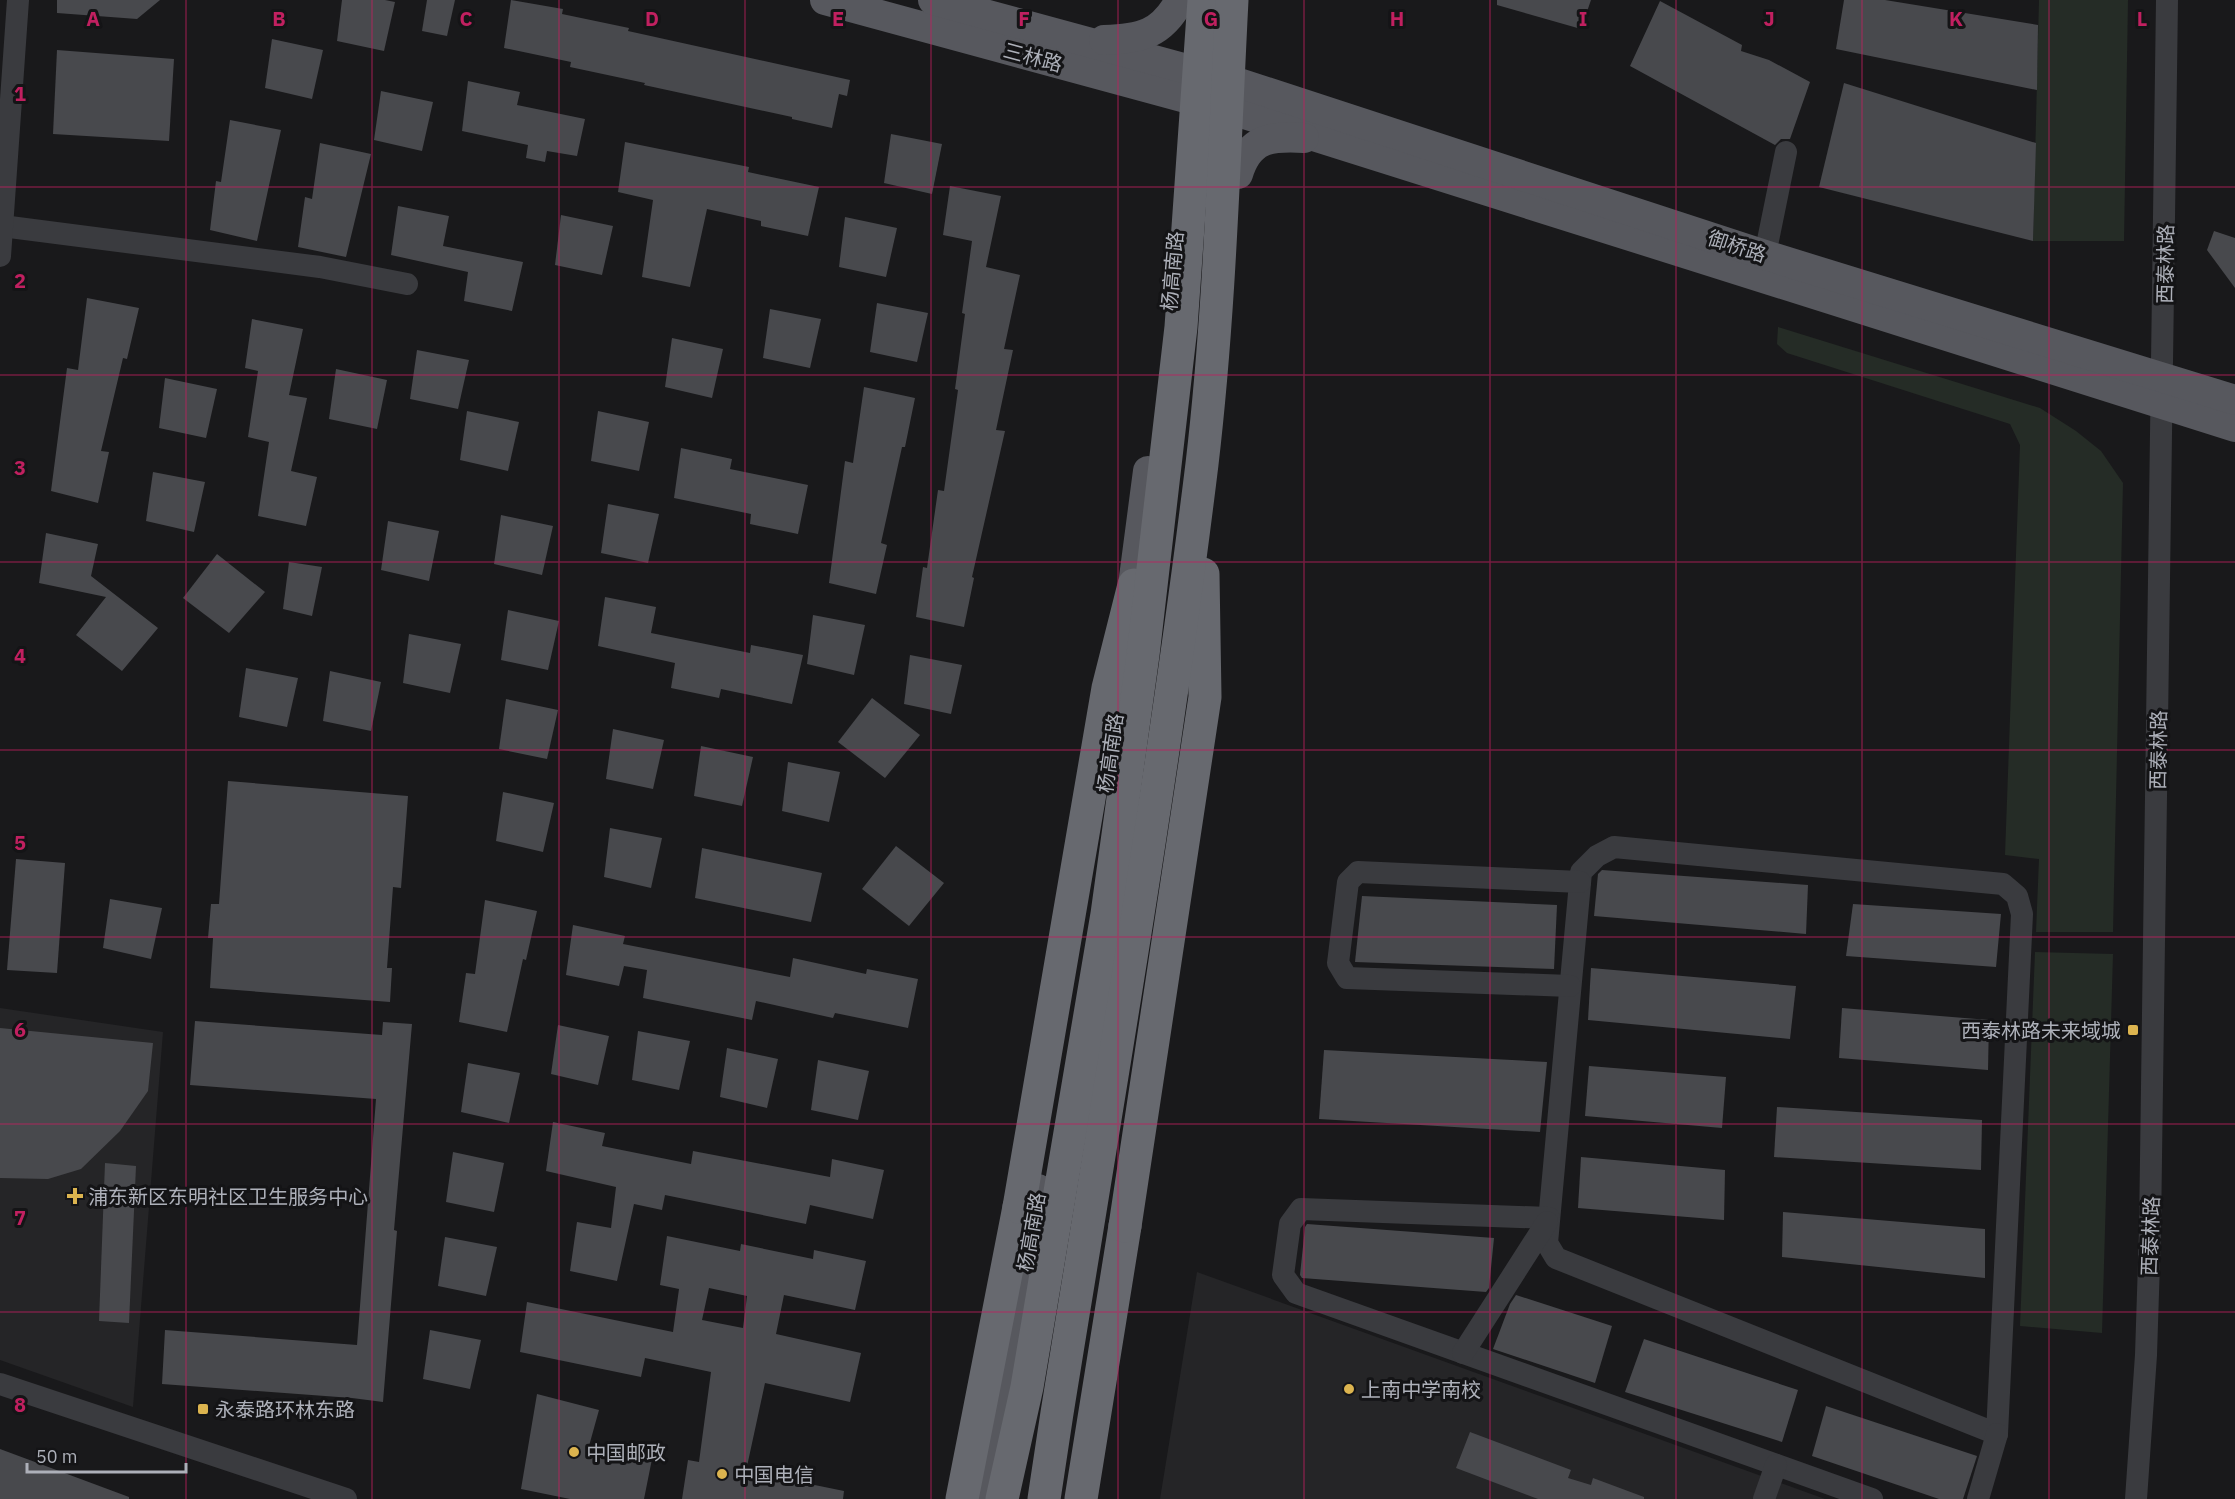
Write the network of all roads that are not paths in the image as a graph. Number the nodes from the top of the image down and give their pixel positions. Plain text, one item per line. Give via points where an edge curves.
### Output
1 (18, 0) edge
2 (825, 0) edge
3 (933, 0) edge
4 (1180, 0) edge
5 (1190, 0) edge
6 (1204, 0) edge
7 (1232, 0) edge
8 (1247, 0) edge
9 (2167, 0) edge
10 (1068, 37) junction
11 (1187, 84) junction
12 (1242, 84) junction
13 (1241, 113) junction
14 (1322, 139) junction
15 (1786, 152) dead end
16 (1238, 174) junction
17 (1, 239) edge
18 (1765, 255) junction
19 (0, 256) edge
20 (407, 284) dead end
21 (2163, 391) junction
22 (2235, 400) edge
23 (2235, 427) edge
24 (1157, 462) junction
25 (1208, 467) junction
26 (1580, 882) junction
27 (1570, 986) junction
28 (1549, 1218) junction
29 (1463, 1353) junction
30 (0, 1384) edge
31 (1004, 1391) junction
32 (975, 1431) junction
33 (1997, 1434) junction
34 (1776, 1465) junction
35 (346, 1499) edge
36 (962, 1499) edge
37 (983, 1499) edge
38 (1002, 1499) edge
39 (1044, 1499) edge
40 (1065, 1499) edge
41 (1081, 1499) edge
42 (1764, 1499) edge
43 (1872, 1499) edge
44 (1978, 1499) edge
45 (2136, 1499) edge

1 - 17 street
2 - 11 main road, 三林路
3 - 10 main road, 三林路
4 - 10 main road via 1158,29 1141,37
5 - 11 main road, 杨高南路
6 - 24 highway, 杨高南路, bridge via 1181,327
7 - 25 highway, bridge
8 - 12 main road
9 - 21 street, 西泰林路
10 - 11 main road, 三林路
11 - 12 main road, 三林路
11 - 13 main road, 三林路
11 - 24 main road, 杨高南路
12 - 13 main road
12 - 18 main road, 御桥路
13 - 14 main road, 御桥路
13 - 16 main road
14 - 16 main road via 1291,137 1258,144 1242,160
14 - 21 main road, 御桥路
15 - 18 street
16 - 25 main road via 1230,340
17 - 19 street
17 - 20 street via 320,267
18 - 21 main road, 御桥路
21 - 22 main road, 御桥路
21 - 23 main road, 御桥路
21 - 45 street, 西泰林路 via 2150,1231
24 - 25 main road
24 - 31 main road, 杨高南路
24 - 32 highway, bridge via 1108,688 1019,1207
24 - 38 highway, 杨高南路, bridge via 1143,655 1107,914 1027,1387
25 - 39 highway, bridge
25 - 40 main road via 1182,758
25 - 41 highway, bridge via 1205,697
26 - 27 street
26 - 27 street via 1358,872 1348,882 1338,963 1347,978
26 - 33 street via 1581,872 1597,856 1614,847 2003,884 2017,896 2022,914
27 - 28 street
28 - 29 street
28 - 29 street via 1301,1209 1290,1224 1283,1275 1296,1293
28 - 33 street via 1547,1243 1556,1258
29 - 34 street
30 - 35 street
31 - 32 main road
31 - 37 main road, 杨高南路
32 - 36 highway
33 - 44 street
34 - 42 street
34 - 43 street

